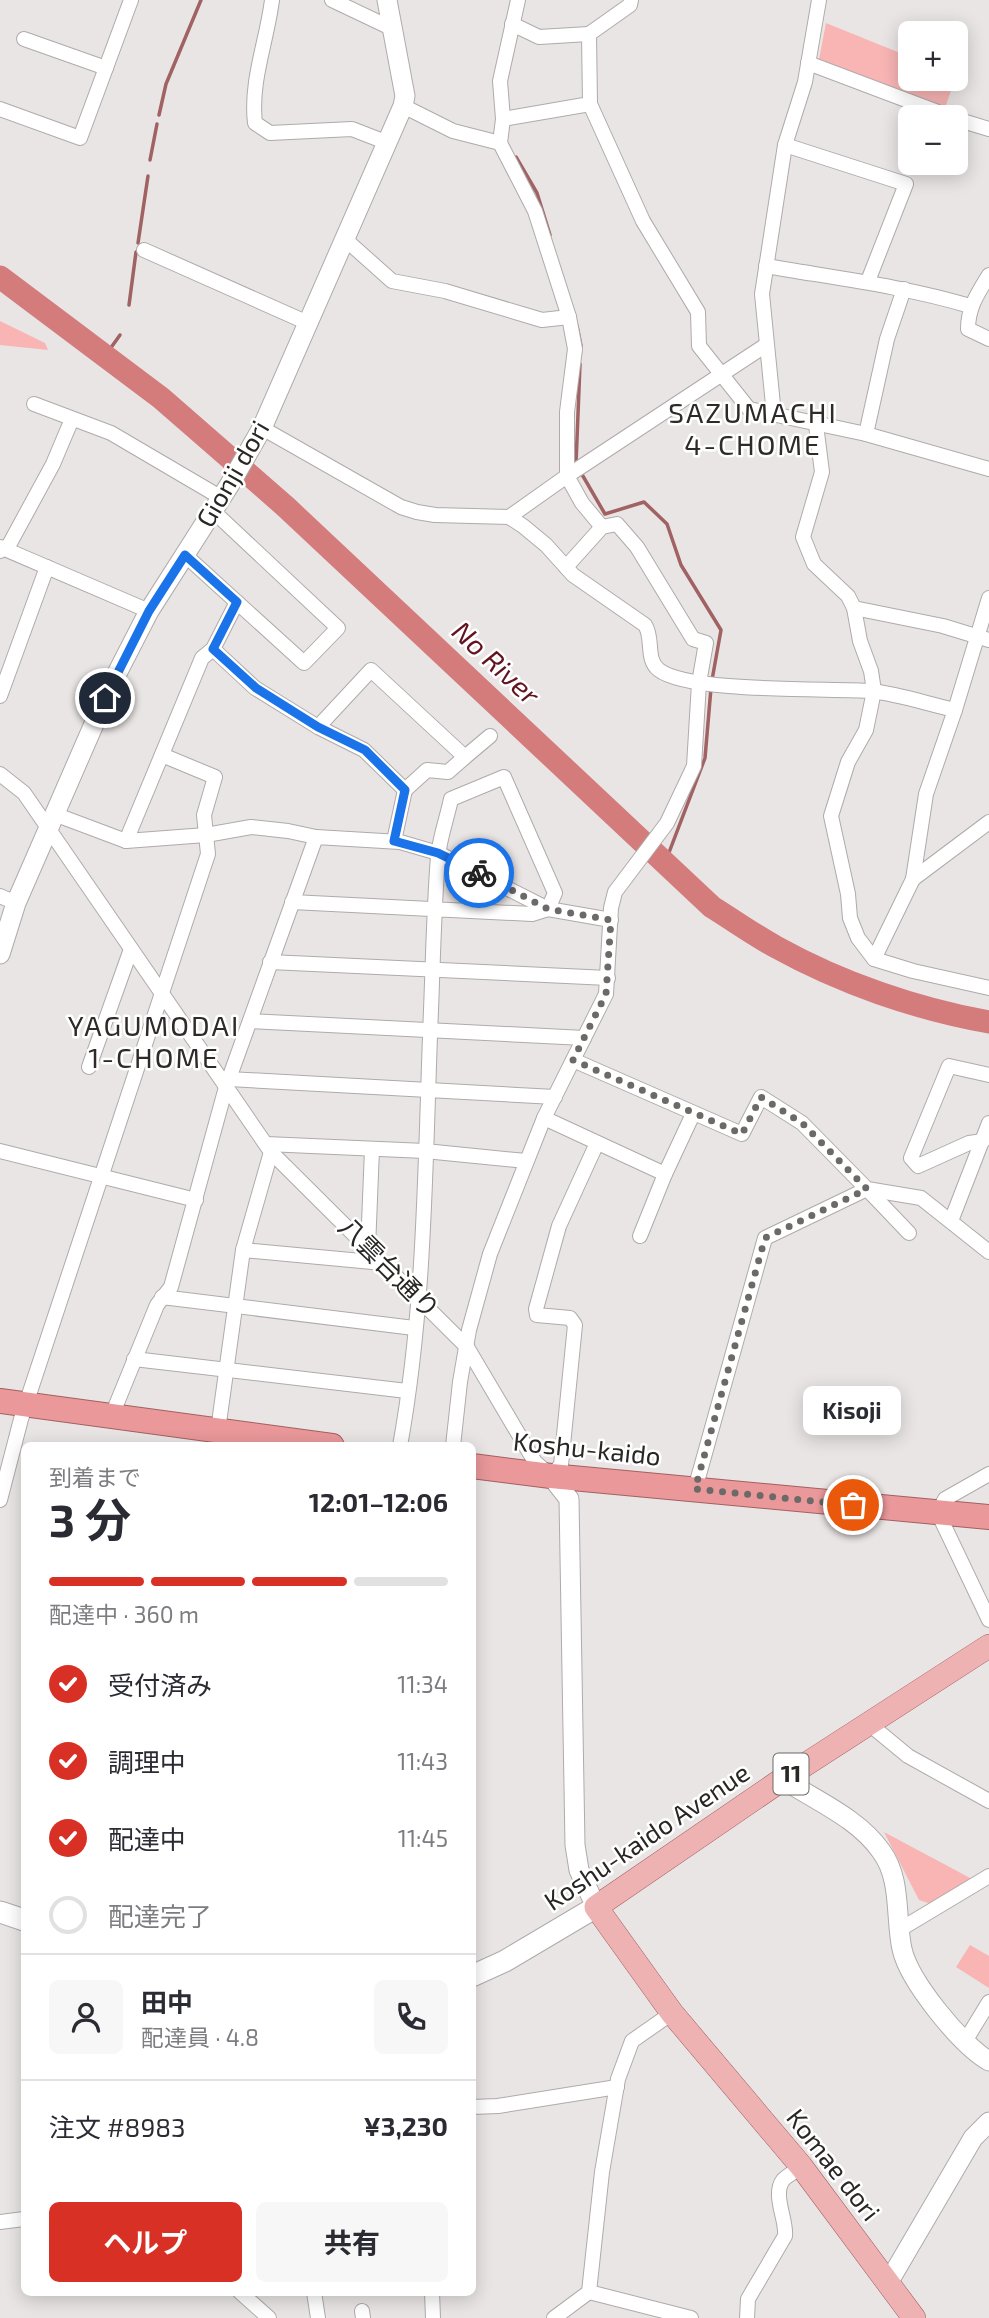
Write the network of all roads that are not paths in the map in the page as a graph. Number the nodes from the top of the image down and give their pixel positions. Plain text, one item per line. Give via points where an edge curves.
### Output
1 (131, 0) edge
2 (272, 0) edge
3 (332, 0) edge
4 (387, 0) edge
5 (517, 0) edge
6 (631, 0) edge
7 (820, 0) edge
8 (512, 24) junction
9 (393, 29) junction
10 (589, 34) junction
11 (24, 39) dead end
12 (808, 63) junction
13 (106, 68) junction
14 (590, 104) junction
15 (919, 105) edge
16 (403, 106) junction
17 (0, 109) edge
18 (503, 119) junction
19 (968, 123) edge
20 (989, 129) edge
21 (388, 143) junction
22 (500, 143) junction
23 (785, 145) junction
24 (346, 240) junction
25 (144, 250) dead end
26 (766, 266) junction
27 (989, 275) edge
28 (868, 281) junction
29 (904, 289) junction
30 (970, 306) junction
31 (569, 317) junction
32 (308, 323) junction
33 (989, 339) edge
34 (766, 345) junction
35 (721, 376) junction
36 (34, 404) dead end
37 (774, 415) junction
38 (72, 419) junction
39 (816, 425) junction
40 (258, 435) junction
41 (866, 435) junction
42 (989, 469) edge
43 (567, 476) junction
44 (221, 497) junction
45 (509, 517) junction
46 (602, 527) junction
47 (1, 549) edge
48 (185, 555) junction
49 (47, 568) junction
50 (566, 568) junction
51 (989, 598) edge
52 (237, 602) junction
53 (854, 608) junction
54 (149, 611) junction
55 (983, 638) edge
56 (213, 649) junction
57 (699, 683) junction
58 (874, 691) junction
59 (0, 696) edge
60 (955, 710) junction
61 (318, 727) junction
62 (490, 736) dead end
63 (162, 755) junction
64 (464, 757) junction
65 (0, 775) edge
66 (405, 790) junction
67 (51, 821) junction
68 (989, 822) edge
69 (206, 835) junction
70 (316, 837) junction
71 (126, 841) junction
72 (394, 841) junction
73 (438, 853) junction
74 (913, 879) junction
75 (8, 900) edge
76 (292, 902) junction
77 (436, 909) junction
78 (548, 909) junction
79 (611, 920) junction
80 (131, 949) junction
81 (0, 954) edge
82 (874, 959) junction
83 (270, 962) junction
84 (433, 970) junction
85 (608, 978) junction
86 (989, 988) edge
87 (162, 994) junction
88 (250, 1021) junction
89 (430, 1030) junction
90 (584, 1038) junction
91 (573, 1060) junction
92 (89, 1067) dead end
93 (989, 1075) edge
94 (228, 1083) junction
95 (428, 1090) junction
96 (555, 1097) junction
97 (693, 1114) junction
98 (544, 1118) junction
99 (989, 1123) edge
100 (982, 1141) junction
101 (597, 1143) junction
102 (268, 1148) junction
103 (372, 1149) junction
104 (0, 1151) edge
105 (425, 1151) junction
106 (526, 1161) junction
107 (665, 1174) junction
108 (103, 1176) junction
109 (867, 1189) junction
110 (196, 1200) junction
111 (951, 1221) junction
112 (909, 1233) dead end
113 (640, 1236) dead end
114 (368, 1248) junction
115 (243, 1251) junction
116 (989, 1252) edge
117 (383, 1263) junction
118 (162, 1297) junction
119 (418, 1297) junction
120 (235, 1307) junction
121 (414, 1328) junction
122 (467, 1347) junction
123 (134, 1359) junction
124 (226, 1370) junction
125 (407, 1391) junction
126 (0, 1401) edge
127 (28, 1404) junction
128 (112, 1415) junction
129 (218, 1430) junction
130 (304, 1442) edge
131 (401, 1442) edge
132 (453, 1442) edge
133 (476, 1466) edge
134 (543, 1469) junction
135 (989, 1474) edge
136 (695, 1489) junction
137 (0, 1500) edge
138 (938, 1513) junction
139 (989, 1517) edge
140 (989, 1620) edge
141 (989, 1646) edge
142 (868, 1723) junction
143 (783, 1779) junction
144 (989, 1801) edge
145 (989, 1876) edge
146 (596, 1907) junction
147 (0, 1912) edge
148 (21, 1919) edge
149 (899, 1930) junction
150 (476, 1974) edge
151 (989, 2002) edge
152 (672, 2013) junction
153 (964, 2043) junction
154 (989, 2061) edge
155 (617, 2087) junction
156 (476, 2107) edge
157 (989, 2122) edge
158 (801, 2166) junction
159 (21, 2219) edge
160 (0, 2222) edge
161 (888, 2283) junction
162 (589, 2292) junction
163 (245, 2296) edge
164 (315, 2296) edge
165 (432, 2296) edge
166 (270, 2318) edge
167 (318, 2318) edge
168 (433, 2318) edge
169 (554, 2318) edge
170 (691, 2318) edge
171 (747, 2318) edge
172 (914, 2318) edge

1 - 13 street
2 - 21 street via 254,87 256,123 270,133 352,129
3 - 9 street
4 - 9 street
5 - 8 street
6 - 10 street
7 - 12 street
8 - 10 street via 539,37
8 - 18 street via 500,81
9 - 16 street
10 - 14 street
11 - 13 street
12 - 15 street
12 - 23 street
13 - 17 street via 80,138
14 - 18 street
14 - 35 street via 643,221 698,312 699,346
16 - 21 street, Gionji dori
16 - 22 street via 453,131
18 - 22 street
19 - 20 street
21 - 24 street, Gionji dori
22 - 31 street via 535,211
23 - 26 street
23 - 28 street via 906,184
24 - 31 street via 392,281 542,320
24 - 32 street, Gionji dori
25 - 32 street
26 - 28 street
26 - 34 street via 762,294
27 - 30 street
28 - 29 street
29 - 30 street
29 - 41 street via 887,339
30 - 33 street via 968,329
31 - 43 street via 575,349 567,412
32 - 40 street, Gionji dori
34 - 35 street
34 - 37 street
35 - 37 street via 749,409
35 - 43 street
36 - 38 street
37 - 39 street
38 - 44 street via 111,433
38 - 47 street via 9,545
39 - 41 street
39 - 53 street via 822,472 803,537 814,564 848,596
40 - 44 street, Gionji dori
40 - 45 street via 401,507 436,514
41 - 42 street
43 - 45 street
43 - 46 street
44 - 48 street, Gionji dori
44 - 52 street via 338,628 304,663
45 - 50 street via 546,545
46 - 50 street
46 - 57 street via 617,524 637,547 693,639 706,643
47 - 49 street
48 - 52 street
48 - 54 street, Gionji dori
49 - 54 street
49 - 59 street
50 - 57 street via 645,625 656,667
51 - 55 street
52 - 56 street
53 - 55 street
53 - 58 street
54 - 67 street, Gionji dori
55 - 60 street
56 - 61 street via 256,688
56 - 63 street via 202,658
57 - 58 street
57 - 79 street via 694,766 664,826 615,892
58 - 60 street
58 - 82 street via 866,730 848,762 831,816 850,918
60 - 74 street via 926,794
61 - 64 street via 372,670
61 - 66 street via 365,750
62 - 64 street
63 - 69 street via 215,777 204,815
63 - 71 street
64 - 66 street via 448,772 427,770
65 - 67 street, 八雲台通り
66 - 72 street
67 - 71 street
67 - 75 street, Gionji dori
67 - 80 street, 八雲台通り
68 - 74 street
69 - 70 street via 251,827
69 - 71 street
69 - 87 street via 208,854
70 - 72 street
70 - 76 street
72 - 73 street
73 - 77 street
73 - 78 street
73 - 78 street via 451,799 504,778 555,893
74 - 82 street
75 - 81 street, Gionji dori
76 - 77 street
76 - 83 street
77 - 78 street via 532,914
77 - 84 street
78 - 79 street
79 - 85 street
80 - 87 street, 八雲台通り
80 - 92 street
82 - 86 street
83 - 84 street
83 - 88 street
84 - 85 street
84 - 89 street
85 - 90 street via 606,994
87 - 94 street, 八雲台通り
87 - 108 street
88 - 89 street
88 - 94 street
89 - 90 street
89 - 95 street
90 - 91 street
91 - 96 street
91 - 97 street
93 - 100 street via 949,1066 911,1158 918,1166
94 - 95 street
94 - 102 street, 八雲台通り
94 - 110 street
95 - 96 street
95 - 105 street
96 - 98 street
97 - 107 street
97 - 109 street via 742,1134 761,1097 802,1123
98 - 101 street
98 - 106 street
99 - 100 street
100 - 111 street
101 - 107 street
101 - 134 street via 559,1226 536,1309 537,1315 570,1318 575,1325
102 - 103 street
102 - 114 street, 八雲台通り
102 - 115 street
103 - 105 street
103 - 114 street
104 - 108 street
105 - 106 street
105 - 119 street
106 - 122 street via 490,1254
107 - 113 street
108 - 110 street
108 - 127 street
109 - 111 street via 920,1198
109 - 112 street
109 - 136 street via 765,1238
110 - 118 street via 171,1287
111 - 116 street
114 - 117 street, 八雲台通り
115 - 117 street
115 - 120 street
117 - 119 street, 八雲台通り
118 - 120 street
118 - 123 street
119 - 121 street
119 - 122 street, 八雲台通り
120 - 121 street
120 - 124 street
121 - 125 street
122 - 132 street
122 - 134 street, 八雲台通り
123 - 124 street
123 - 128 street
124 - 125 street
124 - 129 street
125 - 131 street
126 - 127 highway
127 - 128 highway
127 - 137 street
128 - 129 highway
129 - 130 highway
133 - 134 highway, Koshu-kaido
134 - 136 highway, Koshu-kaido
134 - 146 street via 569,1499 575,1845 579,1870
135 - 138 street via 945,1499
136 - 138 highway, Koshu-kaido
138 - 139 highway, Koshu-kaido
138 - 140 street
141 - 142 main road, Koshu-kaido Avenue / 11
142 - 143 main road, Koshu-kaido Avenue / 11
142 - 144 street via 908,1756
143 - 146 main road, Koshu-kaido Avenue / 11
143 - 149 street via 862,1828 883,1853 895,1886
145 - 149 street
146 - 150 main road, Koshu-kaido Avenue
146 - 152 main road, Komae dori
147 - 148 main road
149 - 153 street via 902,1952 919,1983
151 - 153 street
152 - 155 street via 632,2040
152 - 158 main road, Komae dori
153 - 154 street
155 - 156 street
155 - 162 street
157 - 161 street via 974,2138
158 - 161 main road, Komae dori
158 - 171 street via 780,2186 785,2236 747,2300
159 - 160 street
161 - 172 main road, Komae dori
162 - 169 street
162 - 170 street
163 - 166 street
164 - 167 street
165 - 168 street

